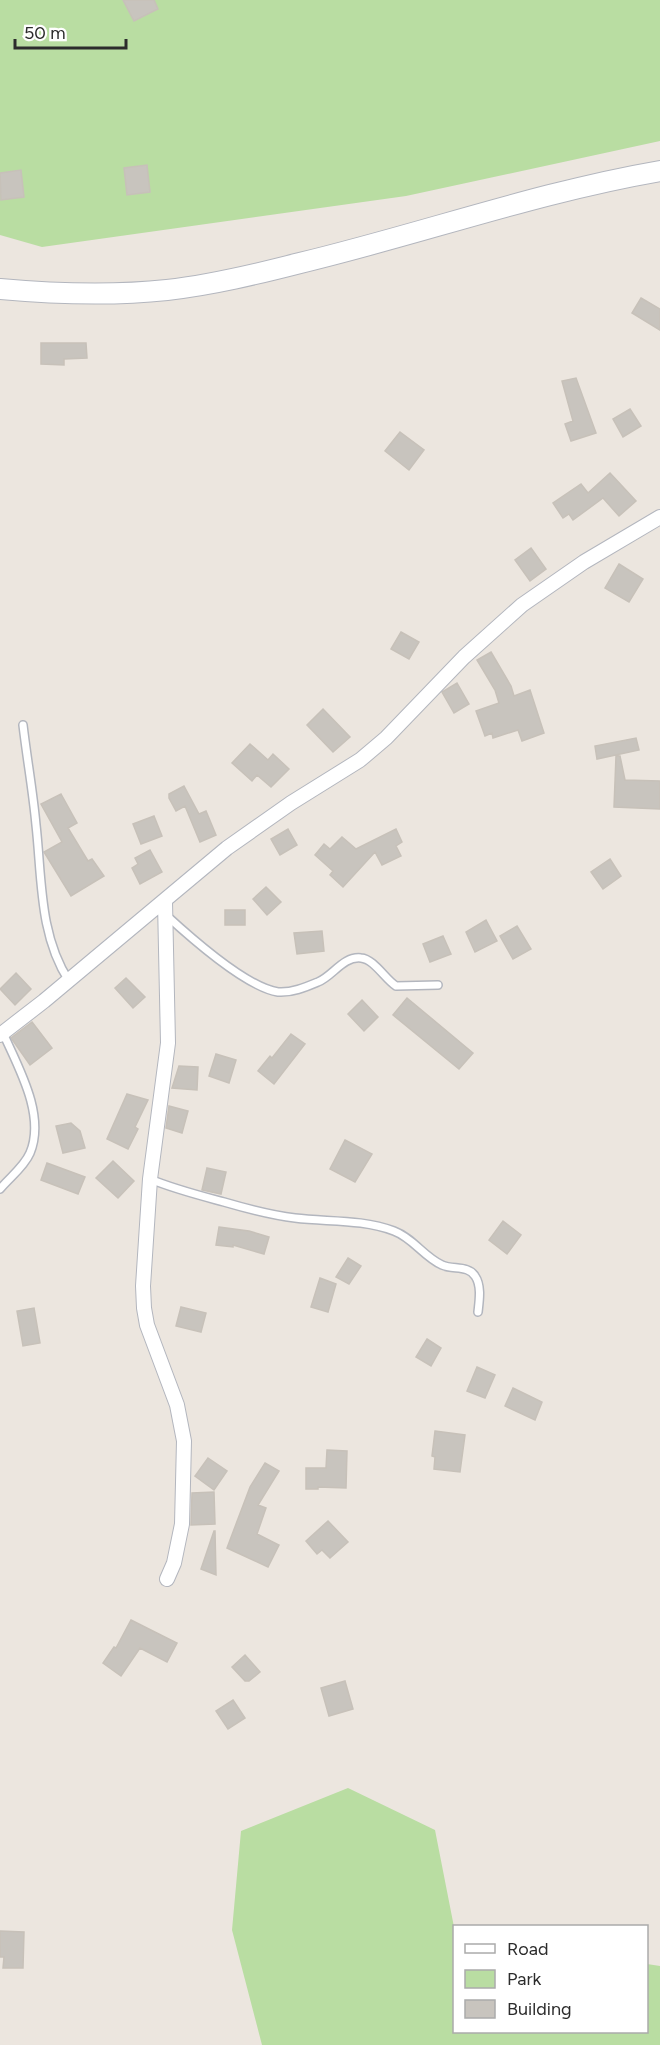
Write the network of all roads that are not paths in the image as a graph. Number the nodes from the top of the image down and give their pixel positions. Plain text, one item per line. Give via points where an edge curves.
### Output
1 (660, 171) edge
2 (0, 289) edge
3 (660, 517) edge
4 (23, 725) dead end
5 (165, 908) junction
6 (69, 981) junction
7 (438, 985) dead end
8 (2, 1034) edge
9 (150, 1179) junction
10 (0, 1189) edge
11 (478, 1312) dead end
12 (167, 1579) dead end

1 - 2 street via 574,188 228,280 169,290 98,295
3 - 5 street via 584,562 522,606 360,760 262,822 219,855
4 - 6 lane via 47,927 59,967
5 - 6 street
5 - 7 lane via 198,945 277,992 307,987 350,959 360,958 369,960 396,986
5 - 9 street via 168,1043
6 - 8 street
8 - 10 lane via 26,1087 35,1131 29,1155
9 - 11 lane via 264,1214 358,1222 395,1231 440,1265 472,1273 479,1289
9 - 12 street via 144,1308 177,1405 184,1441 182,1524

